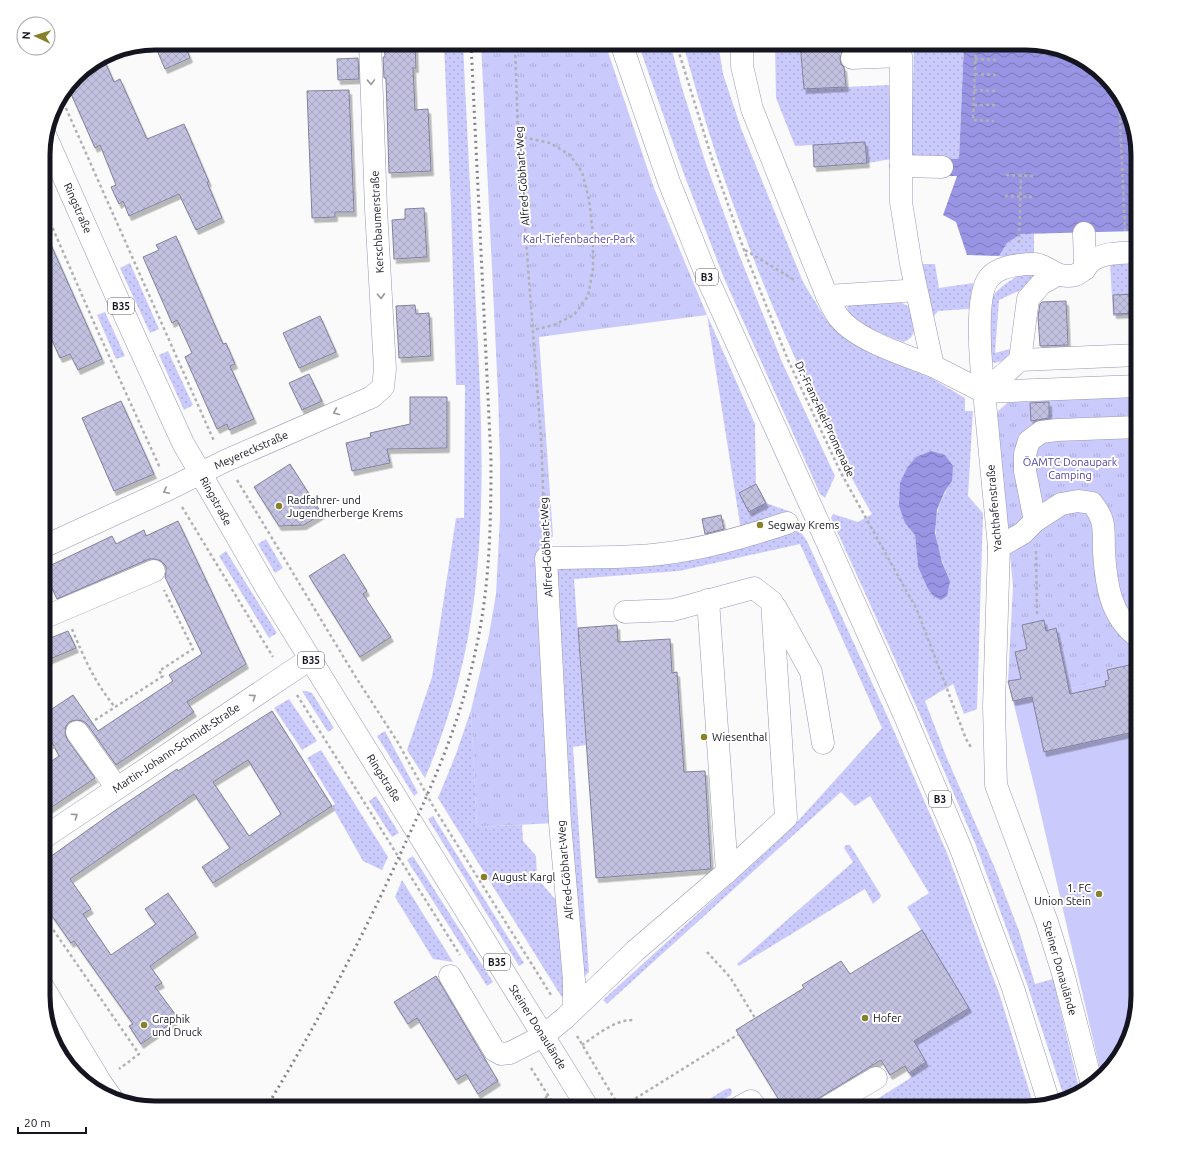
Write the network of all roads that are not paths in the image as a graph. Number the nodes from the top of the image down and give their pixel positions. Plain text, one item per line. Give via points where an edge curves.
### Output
1 (370, 50) edge
2 (623, 50) edge
3 (742, 50) edge
4 (852, 58) dead end
5 (50, 147) edge
6 (901, 166) junction
7 (942, 167) dead end
8 (1084, 232) dead end
9 (1131, 253) edge
10 (1085, 269) junction
11 (1057, 275) junction
12 (905, 291) dead end
13 (827, 296) junction
14 (1131, 355) edge
15 (1020, 360) junction
16 (933, 366) junction
17 (1131, 386) edge
18 (984, 392) junction
19 (372, 397) joint
20 (1131, 427) edge
21 (201, 474) junction
22 (1035, 521) junction
23 (787, 523) dead end
24 (50, 544) edge
25 (999, 547) junction
26 (154, 571) road end
27 (708, 600) junction
28 (772, 602) junction
29 (50, 611) edge
30 (625, 612) dead end
31 (1131, 632) edge
32 (310, 659) junction
33 (77, 732) road end
34 (823, 742) dead end
35 (996, 785) joint
36 (117, 788) junction
37 (50, 833) edge
38 (425, 845) joint
39 (727, 872) junction
40 (457, 969) road end
41 (50, 1000) edge
42 (570, 1014) junction
43 (543, 1036) junction
44 (876, 1078) dead end
45 (1090, 1078) edge
46 (98, 1084) edge
47 (1048, 1099) edge
48 (584, 1101) edge
49 (838, 1101) edge

1 -> 19 main road, Kerschbaumerstraße via 385,369 383,387
2 - 47 main road, B3 via 669,182 709,282 904,714 961,849 1013,988
3 - 13 main road via 742,66 752,109
4 - 6 main road via 901,56
5 - 21 main road, Ringstraße / B35 via 183,443
6 - 7 main road
6 - 16 main road via 901,202 911,264
8 - 10 main road
9 - 10 main road via 1102,256 1091,260
10 - 11 main road via 1074,275
11 - 15 main road via 1041,284 1028,299
11 - 18 main road, Yachthafenstraße via 1037,264 1019,264 1000,270 990,277 984,286 980,352
12 - 13 main road
13 - 16 main road via 837,316 854,332
14 - 15 main road
15 - 18 main road
16 - 18 main road
17 - 18 main road
18 - 25 main road, Yachthafenstraße
19 -> 21 main road, Meyereckstraße via 224,461
20 - 22 main road via 1041,432 1030,441 1025,454 1026,471
21 -> 24 main road, Meyereckstraße
21 - 32 main road, Ringstraße / B35
22 - 25 main road via 1024,532
22 - 31 main road via 1061,504 1078,501 1092,503 1100,514 1104,528 1106,578 1111,601 1119,618
23 - 42 main road, Alfred-Göbhart-Weg via 741,538 686,551 546,558 560,815 574,980
25 - 35 main road, Yachthafenstraße via 994,706
26 - 29 main road
27 - 28 main road via 754,588
27 - 30 main road via 673,610
27 - 39 main road
28 - 34 main road via 811,672
28 - 39 main road via 786,818
36 -> 32 main road, Martin-Johann-Schmidt-Straße
32 - 38 main road, Ringstraße / B35
33 - 36 main road
35 - 45 main road, Steiner Donaulände via 1047,922
37 -> 36 main road, Martin-Johann-Schmidt-Straße
38 - 43 main road, Steiner Donaulände / B35
39 - 42 main road via 634,951
40 - 43 main road via 494,1050 501,1054 510,1053
41 - 46 main road
42 - 43 main road
43 - 48 main road, Steiner Donaulände / B35
44 - 49 main road

